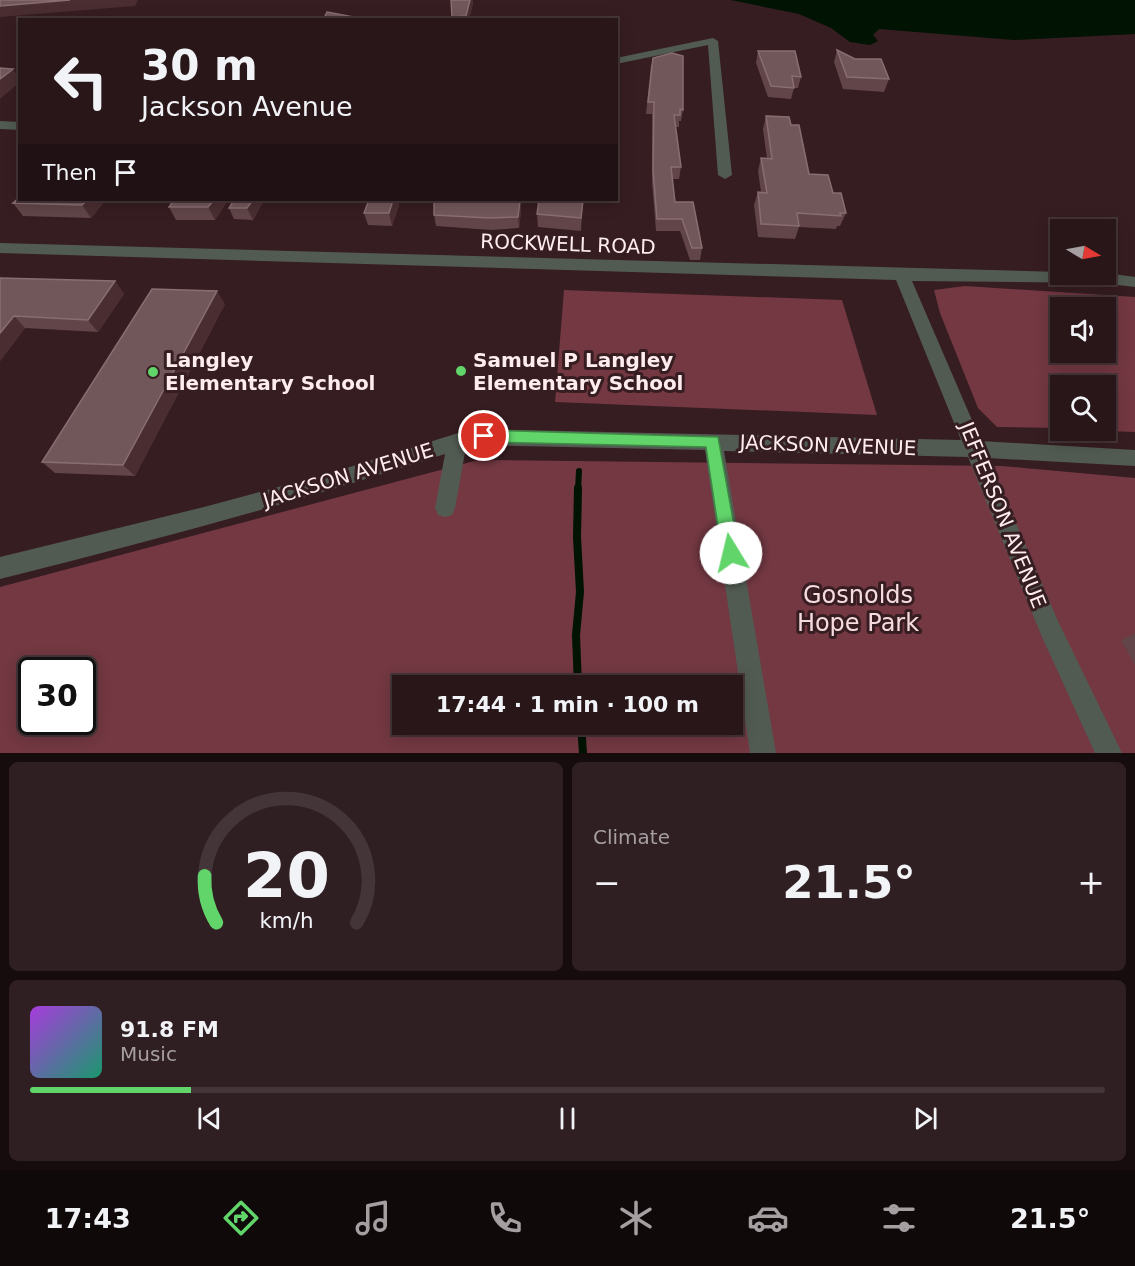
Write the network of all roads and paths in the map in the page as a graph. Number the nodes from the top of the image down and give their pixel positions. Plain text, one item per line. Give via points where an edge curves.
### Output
1 (618, 61) edge
2 (0, 125) edge
3 (18, 126) edge
4 (725, 175) dead end
5 (0, 248) edge
6 (902, 275) junction
7 (1135, 282) edge
8 (457, 441) junction
9 (713, 441) junction
10 (976, 449) junction
11 (1135, 458) edge
12 (444, 508) dead end
13 (0, 568) edge
14 (763, 753) edge
15 (1109, 753) edge

1 - 4 street via 713,41
2 - 3 street
5 - 6 street, ROCKWELL ROAD
6 - 7 street, ROCKWELL ROAD
6 - 10 street, JEFFERSON AVENUE
8 - 9 street, JACKSON AVENUE via 522,435
8 - 12 street
8 - 13 street, JACKSON AVENUE via 204,517
9 - 10 street, JACKSON AVENUE
9 - 14 street
10 - 11 street, JACKSON AVENUE
10 - 15 street, JEFFERSON AVENUE via 1050,629

